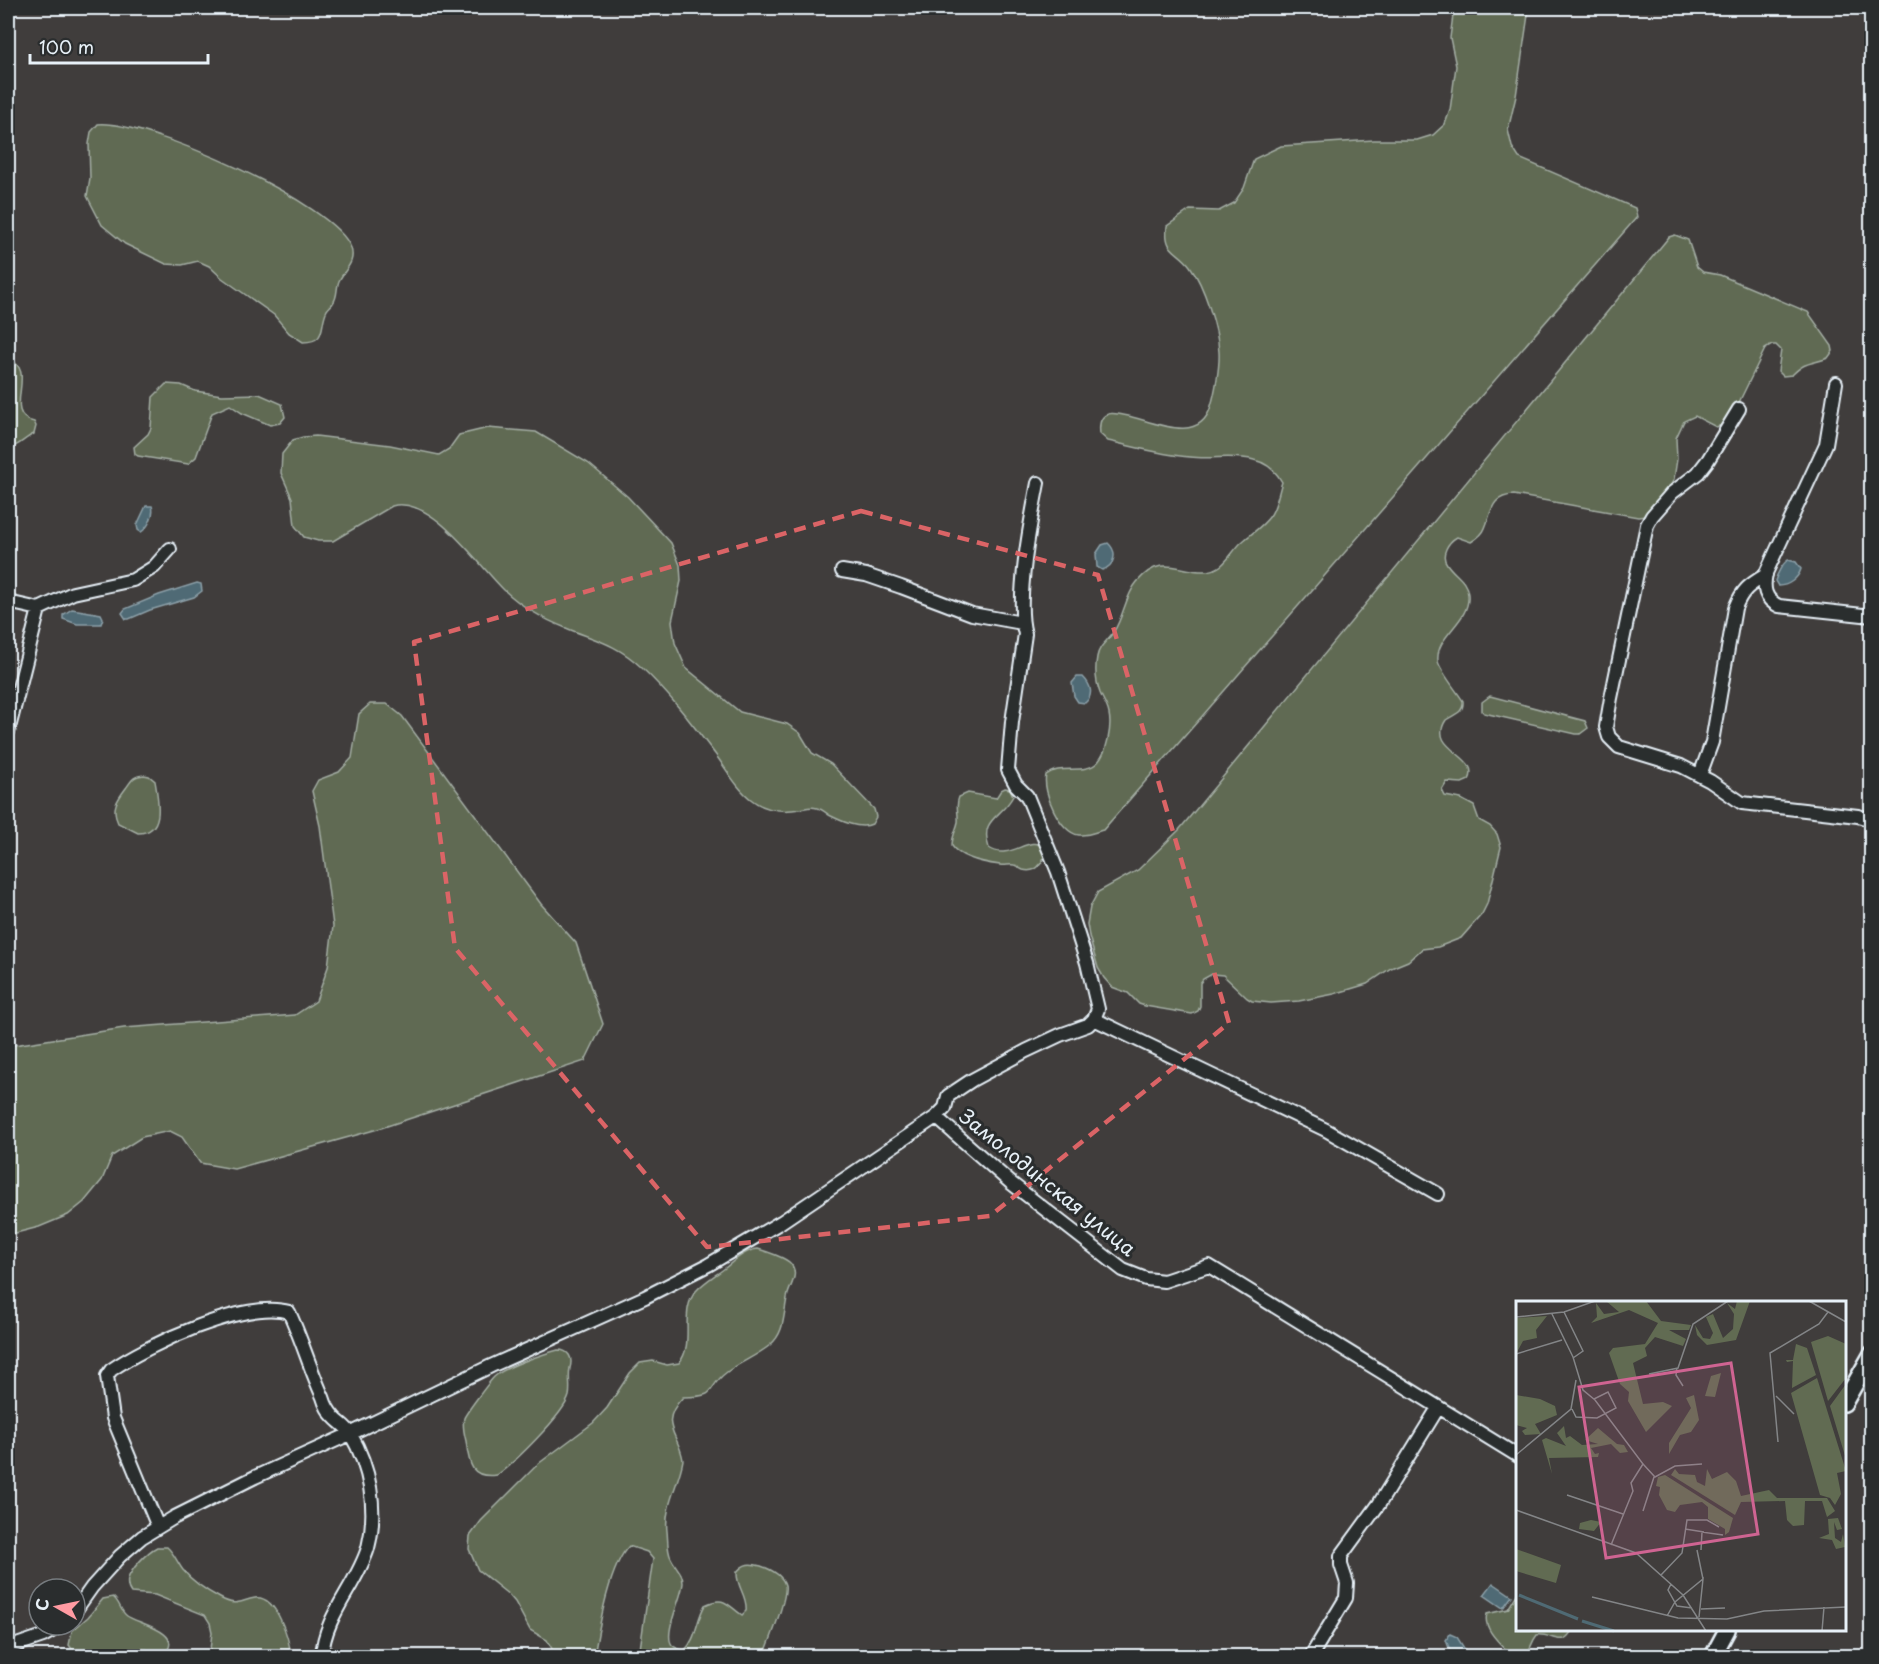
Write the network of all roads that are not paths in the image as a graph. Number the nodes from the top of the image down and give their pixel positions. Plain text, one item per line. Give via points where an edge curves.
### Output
1 (1836, 383) dead end
2 (1739, 410) dead end
3 (1038, 483) dead end
4 (170, 549) dead end
5 (842, 571) dead end
6 (1766, 575) junction
7 (8, 602) edge
8 (39, 609) junction
9 (1872, 616) edge
10 (1022, 623) junction
11 (8, 732) edge
12 (1700, 775) junction
13 (1872, 820) edge
14 (1094, 1019) junction
15 (936, 1118) junction
16 (1438, 1194) dead end
17 (1872, 1354) edge
18 (1846, 1401) edge
19 (1438, 1408) junction
20 (350, 1434) junction
21 (1516, 1455) edge
22 (158, 1527) junction
23 (87, 1594) edge
24 (1726, 1631) edge
25 (40, 1637) edge
26 (8, 1648) edge
27 (322, 1656) edge
28 (1311, 1656) edge
29 (1713, 1656) edge

1 - 6 street via 1826,444
2 - 12 street via 1698,473 1672,493 1647,525 1606,727 1619,747
3 - 10 street via 1028,542
4 - 8 street via 154,567 133,580 73,593
5 - 10 street via 902,586 972,615
6 - 9 street via 1764,590 1779,606
6 - 12 street via 1747,586 1735,608 1712,742
7 - 8 street
8 - 11 street
10 - 14 street via 1025,634 1008,770 1027,796 1058,872 1087,963 1098,1009
12 - 13 street via 1750,805
14 - 15 street via 1088,1026 1060,1035 972,1080 948,1096 945,1108
14 - 16 street via 1326,1130
15 - 19 street, Замолодинская улица via 1011,1183 1123,1270 1164,1281 1209,1266
15 - 20 street, Замолодинская улица via 781,1222 708,1265
17 - 18 street
19 - 21 street, Замолодинская улица
19 - 28 street via 1379,1504 1341,1556 1346,1598
20 - 22 street, Замолодинская улица
20 - 22 street via 327,1406 289,1312 259,1310 180,1332 117,1366 107,1376 114,1418
20 - 27 street via 368,1478 373,1516 368,1549 330,1624
22 - 23 street, Замолодинская улица via 120,1556
24 - 29 street
25 - 26 street

